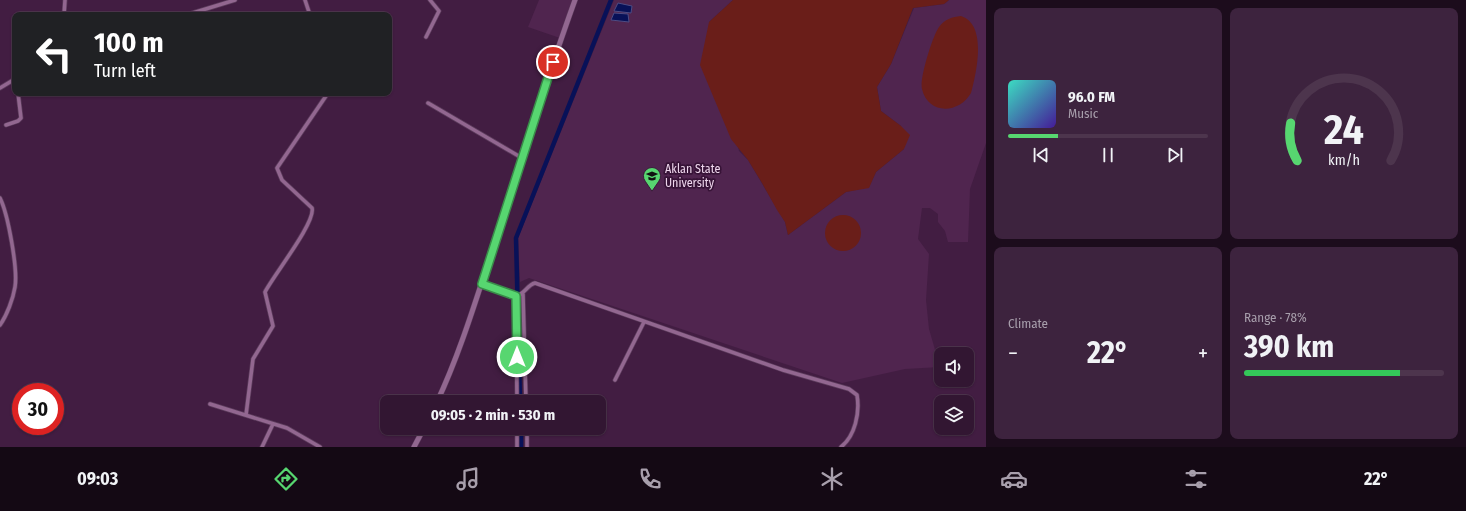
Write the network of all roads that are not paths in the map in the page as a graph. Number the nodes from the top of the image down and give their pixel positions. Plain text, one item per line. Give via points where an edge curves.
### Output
1 (65, 0) edge
2 (235, 0) edge
3 (306, 0) edge
4 (430, 0) edge
5 (575, 0) edge
6 (64, 12) edge
7 (196, 12) edge
8 (309, 12) edge
9 (426, 37) dead end
10 (12, 81) edge
11 (0, 88) edge
12 (18, 96) edge
13 (326, 96) edge
14 (428, 103) dead end
15 (6, 125) dead end
16 (522, 158) junction
17 (0, 198) edge
18 (482, 284) junction
19 (519, 295) junction
20 (644, 322) junction
21 (0, 325) edge
22 (615, 380) dead end
23 (439, 395) edge
24 (517, 395) edge
25 (526, 395) edge
26 (210, 404) dead end
27 (246, 416) junction
28 (273, 424) junction
29 (420, 435) edge
30 (517, 435) edge
31 (527, 435) edge
32 (262, 447) edge
33 (320, 447) edge
34 (414, 447) edge
35 (517, 447) edge
36 (527, 447) edge
37 (841, 447) edge

1 - 6 street
2 - 7 street
3 - 8 street
4 - 9 street via 439,11
5 - 16 main road
10 - 11 street
12 - 15 street via 21,118
13 - 27 street via 277,168 282,180 312,208 313,212 307,226 265,292 273,326 252,359
14 - 16 street
16 - 18 main road
17 - 21 street via 7,218 16,277 12,297
18 - 19 street
18 - 23 main road
19 - 20 street via 535,283
19 - 24 street
19 - 25 street
20 - 22 street
20 - 37 street via 783,370 852,390 857,397 854,430
26 - 27 street
27 - 28 street
28 - 32 street
28 - 33 street via 287,428
29 - 34 main road
30 - 35 street
31 - 36 street

